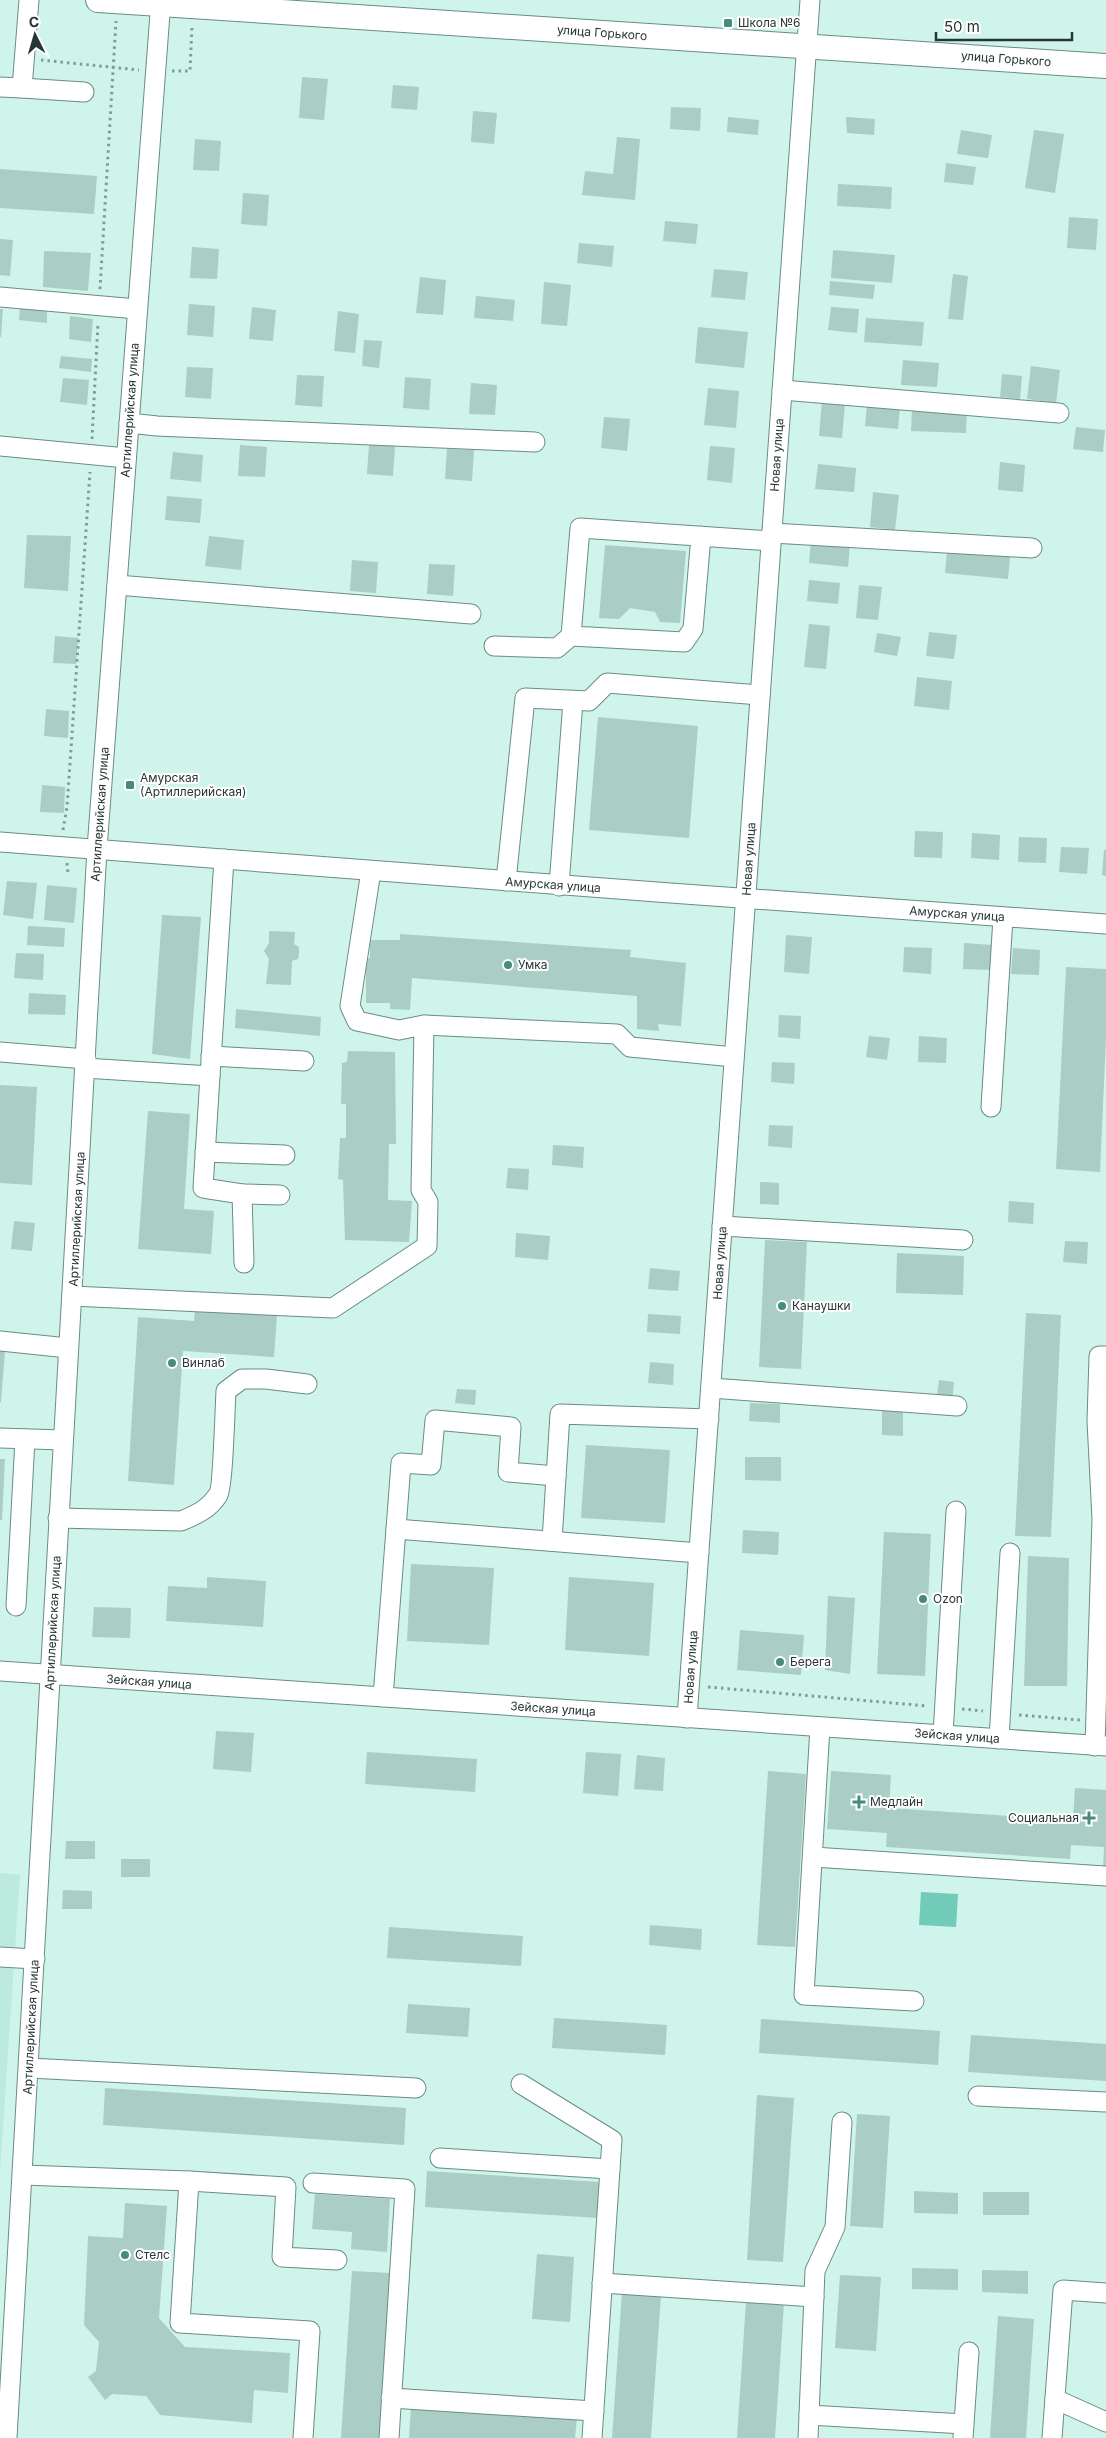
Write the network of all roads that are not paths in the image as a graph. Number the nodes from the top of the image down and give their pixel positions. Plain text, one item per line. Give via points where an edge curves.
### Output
1 (29, 0) edge
2 (98, 0) edge
3 (810, 0) edge
4 (160, 2) edge
5 (807, 46) junction
6 (1106, 66) edge
7 (0, 86) edge
8 (22, 88) junction
9 (84, 92) dead end
10 (0, 297) edge
11 (137, 309) junction
12 (782, 390) junction
13 (1059, 413) dead end
14 (129, 423) junction
15 (535, 442) dead end
16 (0, 446) edge
17 (126, 458) junction
18 (701, 536) junction
19 (772, 537) junction
20 (1032, 548) dead end
21 (117, 585) junction
22 (471, 614) dead end
23 (571, 636) junction
24 (494, 646) dead end
25 (760, 695) junction
26 (573, 700) junction
27 (0, 842) edge
28 (97, 849) junction
29 (224, 858) junction
30 (371, 871) junction
31 (506, 882) junction
32 (559, 886) junction
33 (746, 900) junction
34 (1003, 918) junction
35 (1106, 924) edge
36 (424, 1025) junction
37 (0, 1052) edge
38 (211, 1056) junction
39 (734, 1057) junction
40 (304, 1061) dead end
41 (86, 1064) junction
42 (210, 1076) junction
43 (991, 1107) dead end
44 (205, 1152) junction
45 (285, 1156) dead end
46 (242, 1194) junction
47 (280, 1195) dead end
48 (722, 1226) junction
49 (963, 1240) dead end
50 (244, 1263) dead end
51 (72, 1296) junction
52 (0, 1341) edge
53 (68, 1348) junction
54 (1106, 1356) edge
55 (307, 1384) dead end
56 (711, 1388) junction
57 (957, 1406) dead end
58 (709, 1418) junction
59 (1102, 1421) edge
60 (0, 1438) edge
61 (25, 1439) junction
62 (63, 1440) junction
63 (556, 1476) junction
64 (956, 1511) dead end
65 (58, 1518) junction
66 (396, 1530) junction
67 (552, 1542) junction
68 (699, 1553) junction
69 (1010, 1553) dead end
70 (16, 1606) dead end
71 (0, 1672) edge
72 (50, 1675) junction
73 (383, 1698) junction
74 (687, 1718) junction
75 (820, 1727) junction
76 (943, 1735) junction
77 (999, 1739) junction
78 (1100, 1746) edge
79 (813, 1857) junction
80 (1106, 1876) edge
81 (0, 1957) edge
82 (35, 1959) junction
83 (914, 2001) dead end
84 (28, 2068) junction
85 (521, 2084) dead end
86 (416, 2088) dead end
87 (978, 2096) dead end
88 (1106, 2102) edge
89 (842, 2122) dead end
90 (440, 2158) dead end
91 (610, 2169) junction
92 (23, 2175) junction
93 (189, 2181) junction
94 (313, 2183) dead end
95 (338, 2260) dead end
96 (602, 2283) junction
97 (1106, 2293) edge
98 (814, 2297) junction
99 (969, 2352) dead end
100 (391, 2398) junction
101 (1055, 2398) junction
102 (594, 2411) junction
103 (808, 2416) junction
104 (1106, 2422) edge
105 (964, 2431) edge
106 (1106, 2431) edge
107 (7, 2438) edge
108 (304, 2438) edge
109 (389, 2438) edge
110 (592, 2438) edge
111 (808, 2438) edge
112 (1052, 2438) edge
113 (1106, 2438) edge

1 - 8 street
2 - 4 main road, улица Горького
3 - 5 street, Новая улица
4 - 5 main road, улица Горького
4 - 11 street, Артиллерийская улица
5 - 6 main road, улица Горького
5 - 12 street, Новая улица
7 - 8 street
8 - 9 street
10 - 11 street
11 - 14 street, Артиллерийская улица
12 - 13 street
12 - 19 street, Новая улица
14 - 15 street
14 - 17 street, Артиллерийская улица
16 - 17 street
17 - 21 street, Артиллерийская улица
18 - 19 street
18 - 23 street via 693,629 684,642
18 - 23 street via 580,528
19 - 20 street
19 - 25 street, Новая улица
21 - 22 street
21 - 28 street, Артиллерийская улица
23 - 24 street via 557,648
25 - 26 street via 607,684 589,701
25 - 33 street, Новая улица
26 - 31 street via 525,698
26 - 32 street
27 - 28 street, Амурская улица
28 - 29 street, Амурская улица
28 - 41 street, Артиллерийская улица
29 - 30 street, Амурская улица
29 - 38 street
30 - 31 street, Амурская улица
30 - 36 street via 350,1006 352,1014 356,1021 398,1030
31 - 32 street, Амурская улица
32 - 33 street, Амурская улица
33 - 34 street, Амурская улица
33 - 39 street, Новая улица
34 - 35 street, Амурская улица
34 - 43 street
36 - 39 street via 617,1034 630,1047
36 - 51 street via 421,1190 428,1202 427,1246 334,1308
37 - 41 street
38 - 40 street
38 - 42 street
39 - 48 street, Новая улица
41 - 42 street
41 - 51 street, Артиллерийская улица
42 - 44 street
44 - 45 street
44 - 46 street via 203,1188
46 - 47 street
46 - 50 street
48 - 49 street
48 - 56 street, Новая улица
51 - 53 street, Артиллерийская улица
52 - 53 street
53 - 62 street, Артиллерийская улица
54 - 59 street via 1100,1356
55 - 65 street via 266,1378 242,1379 226,1391 220,1493 210,1507 181,1521
56 - 57 street
56 - 58 street, Новая улица
58 - 63 street via 560,1414
58 - 68 street, Новая улица
59 - 78 street via 1097,1721
60 - 61 street
61 - 62 street
61 - 70 street
62 - 65 street, Артиллерийская улица
63 - 66 street via 508,1472 511,1427 435,1420 431,1465 401,1464
63 - 67 street
64 - 76 street
65 - 72 street, Артиллерийская улица
66 - 67 street
66 - 73 street
67 - 68 street
68 - 74 street, Новая улица
69 - 77 street
71 - 72 street, Зейская улица
72 - 73 street, Зейская улица
72 - 82 street, Артиллерийская улица
73 - 74 street, Зейская улица
74 - 75 street, Зейская улица
75 - 76 street, Зейская улица
75 - 79 street
76 - 77 street, Зейская улица
77 - 78 street, Зейская улица
79 - 80 street
79 - 83 street via 804,1995
81 - 82 street
82 - 84 street, Артиллерийская улица
84 - 86 street
84 - 92 street, Артиллерийская улица
85 - 91 street via 612,2140
87 - 88 street
89 - 98 street via 835,2227 815,2271
90 - 91 street
91 - 96 street
92 - 93 street
92 - 107 street, Артиллерийская улица
93 - 95 street via 286,2187 282,2257
93 - 108 street via 180,2323 310,2331
94 - 100 street via 405,2189
96 - 98 street
96 - 102 street
97 - 101 street via 1063,2290
98 - 103 street
99 - 105 street
100 - 102 street
100 - 109 street
101 - 104 street
101 - 112 street
102 - 110 street
103 - 105 street
103 - 111 street
106 - 113 street

